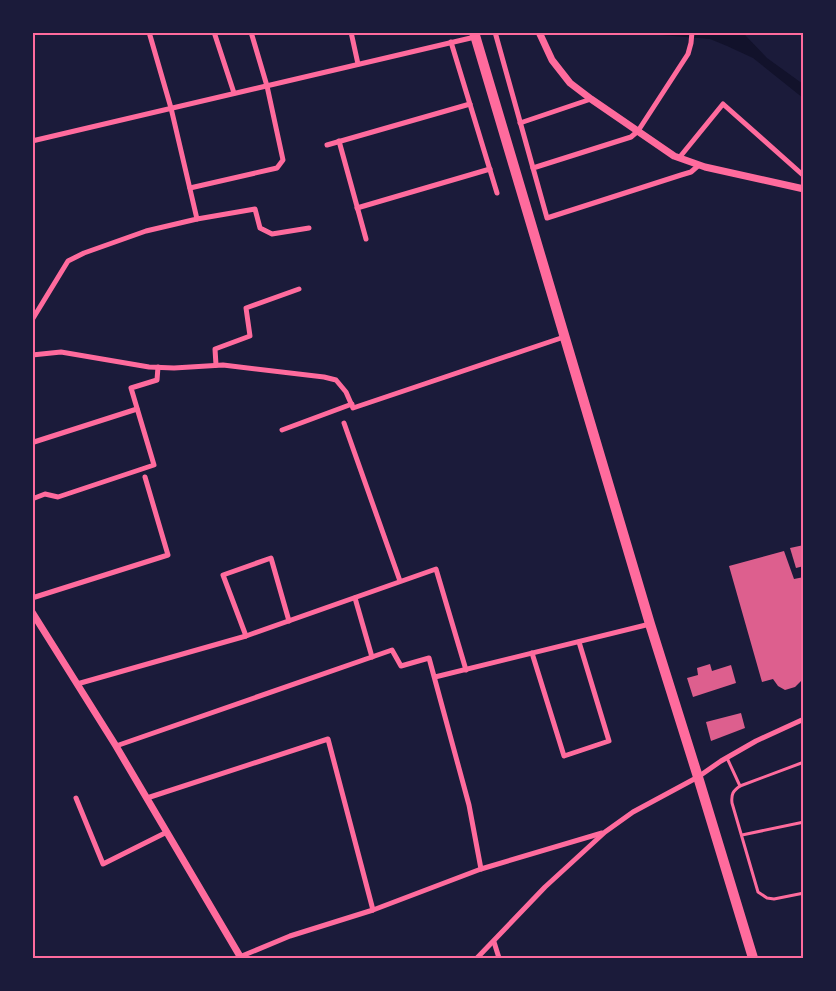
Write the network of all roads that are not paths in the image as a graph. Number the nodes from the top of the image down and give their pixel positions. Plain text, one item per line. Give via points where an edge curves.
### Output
1 (149, 32) edge
2 (214, 32) edge
3 (250, 32) edge
4 (351, 32) edge
5 (495, 32) edge
6 (540, 32) edge
7 (692, 32) edge
8 (475, 35) edge
9 (451, 42) junction
10 (358, 64) junction
11 (267, 86) junction
12 (234, 93) junction
13 (591, 99) junction
14 (470, 104) junction
15 (171, 108) junction
16 (520, 123) junction
17 (638, 131) junction
18 (32, 141) edge
19 (339, 142) junction
20 (327, 145) dead end
21 (679, 158) junction
22 (699, 165) junction
23 (533, 168) junction
24 (490, 169) junction
25 (804, 176) edge
26 (190, 188) junction
27 (804, 189) edge
28 (497, 193) dead end
29 (357, 208) junction
30 (198, 220) junction
31 (309, 228) dead end
32 (366, 239) dead end
33 (299, 289) dead end
34 (32, 320) edge
35 (564, 336) junction
36 (32, 355) edge
37 (216, 365) junction
38 (158, 368) junction
39 (352, 404) junction
40 (137, 409) junction
41 (344, 422) dead end
42 (282, 430) dead end
43 (34, 442) dead end
44 (146, 477) dead end
45 (32, 499) edge
46 (400, 581) junction
47 (32, 598) edge
48 (356, 598) junction
49 (32, 612) edge
50 (289, 621) junction
51 (650, 624) junction
52 (246, 636) junction
53 (579, 642) junction
54 (532, 653) junction
55 (372, 657) junction
56 (466, 670) junction
57 (435, 678) junction
58 (77, 684) junction
59 (804, 719) edge
60 (116, 746) junction
61 (727, 758) junction
62 (804, 762) edge
63 (698, 777) junction
64 (740, 786) junction
65 (76, 798) dead end
66 (147, 798) junction
67 (804, 822) edge
68 (167, 832) junction
69 (605, 832) junction
70 (742, 835) junction
71 (481, 869) junction
72 (804, 893) edge
73 (373, 910) junction
74 (494, 942) junction
75 (240, 958) edge
76 (477, 958) edge
77 (499, 958) edge
78 (753, 958) edge

1 - 15 street
2 - 12 street
3 - 11 street
4 - 10 street
5 - 16 street
6 - 13 street via 552,60 570,83
7 - 17 street via 688,54
8 - 9 street
8 - 35 highway
9 - 10 street
9 - 14 street
10 - 11 street
11 - 12 street
11 - 26 street via 283,160 277,168
12 - 15 street
13 - 16 street
13 - 17 street
14 - 19 street
14 - 24 street
15 - 18 street
15 - 26 street
16 - 23 street
17 - 21 street
17 - 23 street via 632,137
19 - 20 street
19 - 29 street
21 - 22 street
21 - 25 street via 723,104
22 - 23 street via 691,172 547,218
22 - 27 street
24 - 28 street
24 - 29 street
26 - 30 street
29 - 32 street
30 - 31 street via 256,209 260,228 272,234
30 - 34 street via 146,231 68,261
33 - 37 street via 246,308 250,336 215,349
35 - 39 street via 353,408
35 - 51 highway
36 - 38 street via 61,352
37 - 38 street
37 - 39 street via 336,380
38 - 40 street via 157,380 131,388
39 - 42 street
40 - 43 street
40 - 45 street via 154,465 58,497 46,494
41 - 46 street
44 - 47 street via 168,555
46 - 48 street
46 - 56 street via 436,569
48 - 50 street
48 - 55 street
49 - 58 street
50 - 52 street
50 - 52 street via 271,558 222,575
51 - 53 street
51 - 63 highway
52 - 58 street
53 - 54 street
53 - 54 street via 609,741 564,756
54 - 56 street
55 - 57 street via 392,650 401,666 430,658
55 - 60 street
56 - 57 street
57 - 71 street via 469,805
58 - 60 street
59 - 61 street
60 - 66 street
61 - 63 street
61 - 64 lane
62 - 64 lane
63 - 69 street via 633,812
63 - 78 highway
64 - 70 lane via 734,790 732,803
65 - 68 street via 103,864
66 - 68 street
66 - 73 street via 328,739
67 - 70 lane
68 - 75 street
69 - 71 street
69 - 74 street via 544,887
70 - 72 lane via 758,892 774,899
71 - 73 street
73 - 75 street via 290,936
74 - 76 street
74 - 77 street

